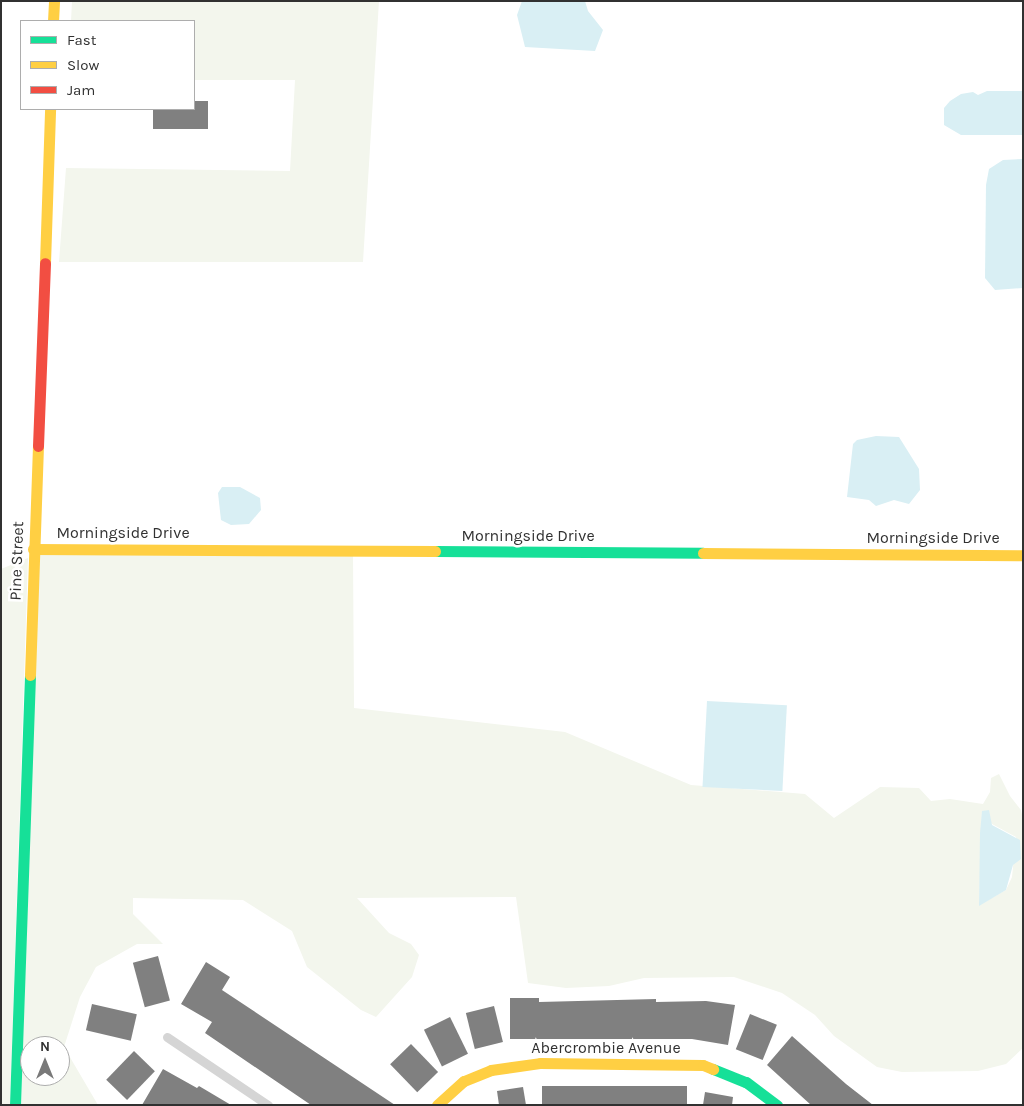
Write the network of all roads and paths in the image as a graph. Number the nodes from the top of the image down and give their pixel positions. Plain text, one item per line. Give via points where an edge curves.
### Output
1 (54, 1) edge
2 (53, 20) edge
3 (50, 110) edge
4 (33, 549) junction
5 (1023, 555) edge
6 (168, 1037) dead end
7 (15, 1105) edge
8 (268, 1105) edge
9 (437, 1105) edge
10 (777, 1105) edge

1 - 2 street
3 - 4 street, Pine Street
4 - 5 street, Morningside Drive
4 - 7 street, Pine Street
6 - 8 street
9 - 10 street, Abercrombie Avenue via 473,1077 515,1064 540,1063 703,1065 746,1082

